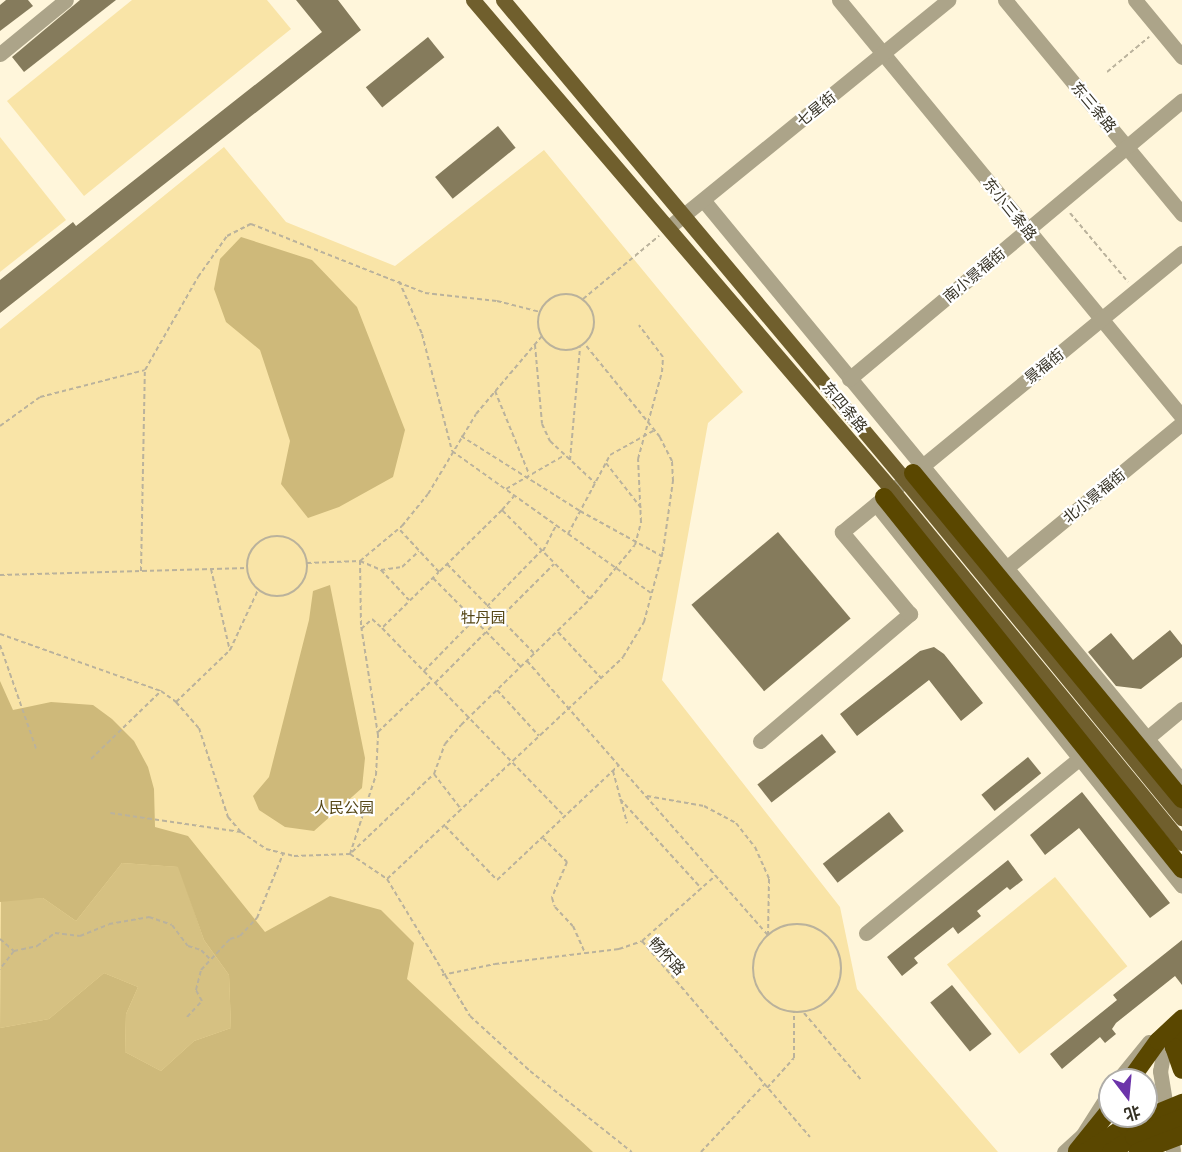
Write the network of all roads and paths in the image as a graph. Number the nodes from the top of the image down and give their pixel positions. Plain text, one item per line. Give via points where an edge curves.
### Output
1 (66, 0) edge
2 (473, 0) edge
3 (503, 0) edge
4 (839, 0) edge
5 (948, 0) edge
6 (1005, 0) edge
7 (1136, 0) edge
8 (1159, 28) junction
9 (0, 54) edge
10 (883, 54) junction
11 (1182, 57) edge
12 (1107, 72) dead end
13 (1182, 101) edge
14 (1127, 147) junction
15 (704, 201) junction
16 (1061, 202) junction
17 (1182, 214) edge
18 (683, 218) junction
19 (669, 227) junction
20 (1028, 230) junction
21 (1182, 253) edge
22 (399, 281) junction
23 (1135, 291) junction
24 (583, 299) junction
25 (540, 312) junction
26 (1101, 319) junction
27 (639, 325) dead end
28 (542, 336) junction
29 (535, 343) junction
30 (584, 343) junction
31 (580, 346) junction
32 (145, 370) junction
33 (849, 379) junction
34 (494, 390) junction
35 (1182, 417) edge
36 (648, 422) junction
37 (1182, 423) edge
38 (0, 426) edge
39 (655, 430) junction
40 (461, 436) junction
41 (644, 436) junction
42 (452, 451) junction
43 (565, 456) junction
44 (570, 460) junction
45 (606, 463) junction
46 (913, 473) junction
47 (529, 474) junction
48 (595, 483) junction
49 (506, 489) junction
50 (514, 495) junction
51 (884, 497) junction
52 (641, 509) junction
53 (502, 510) junction
54 (580, 511) junction
55 (556, 525) junction
56 (399, 529) junction
57 (568, 534) junction
58 (635, 545) junction
59 (419, 551) junction
60 (542, 551) junction
61 (662, 556) junction
62 (957, 556) junction
63 (360, 561) junction
64 (307, 563) junction
65 (554, 563) junction
66 (447, 564) junction
67 (248, 568) junction
68 (211, 569) junction
69 (1005, 569) junction
70 (381, 570) junction
71 (618, 570) junction
72 (141, 571) junction
73 (439, 572) junction
74 (0, 575) edge
75 (433, 578) junction
76 (258, 589) junction
77 (651, 593) junction
78 (590, 599) junction
79 (410, 601) junction
80 (488, 606) junction
81 (500, 618) junction
82 (474, 620) junction
83 (382, 628) junction
84 (361, 629) junction
85 (557, 631) junction
86 (486, 632) junction
87 (0, 634) edge
88 (0, 645) edge
89 (230, 651) junction
90 (534, 653) junction
91 (527, 661) junction
92 (520, 667) junction
93 (424, 671) junction
94 (601, 678) junction
95 (432, 680) junction
96 (435, 683) junction
97 (497, 690) junction
98 (161, 691) junction
99 (176, 702) junction
100 (569, 709) junction
101 (1182, 709) edge
102 (468, 718) junction
103 (378, 732) junction
104 (540, 737) junction
105 (1146, 739) junction
106 (760, 741) dead end
107 (37, 751) dead end
108 (1080, 758) junction
109 (91, 759) dead end
110 (512, 763) junction
111 (619, 765) junction
112 (613, 771) junction
113 (434, 774) junction
114 (1182, 781) edge
115 (646, 796) junction
116 (620, 799) junction
117 (1182, 799) edge
118 (462, 810) junction
119 (110, 813) dead end
120 (564, 816) junction
121 (1182, 818) edge
122 (627, 823) dead end
123 (445, 826) junction
124 (241, 832) junction
125 (542, 837) junction
126 (1182, 843) edge
127 (284, 854) junction
128 (350, 854) junction
129 (1182, 869) edge
130 (716, 875) junction
131 (387, 879) junction
132 (1182, 885) edge
133 (700, 888) junction
134 (866, 933) dead end
135 (768, 935) junction
136 (0, 939) edge
137 (642, 941) junction
138 (14, 951) junction
139 (585, 953) junction
140 (210, 959) junction
141 (0, 969) edge
142 (442, 975) junction
143 (794, 1012) junction
144 (804, 1012) junction
145 (187, 1017) dead end
146 (1180, 1021) edge
147 (1127, 1068) edge
148 (1139, 1068) edge
149 (1182, 1070) edge
150 (862, 1081) dead end
151 (764, 1085) junction
152 (767, 1088) junction
153 (1182, 1103) edge
154 (1098, 1111) edge
155 (1182, 1118) edge
156 (1098, 1125) edge
157 (810, 1137) dead end
158 (1177, 1146) edge
159 (632, 1152) edge
160 (701, 1152) edge
161 (1064, 1152) edge
162 (1077, 1152) edge
163 (1086, 1152) edge
164 (1111, 1152) edge
165 (1138, 1152) edge

1 - 9 street
2 - 19 main road, 东四条路
3 - 18 main road
4 - 10 street, 东小三条路
5 - 10 street, 七星街
6 - 14 street, 东三条路
7 - 8 street
8 - 11 street
8 - 12 path
10 - 15 street, 七星街
10 - 20 street, 东小三条路
13 - 14 street, 南小景福街
14 - 16 street, 南小景福街
14 - 17 street, 东三条路
15 - 18 street, 七星街
15 - 33 street
16 - 20 street, 南小景福街
16 - 23 path
18 - 19 street, 七星街
18 - 46 main road
19 - 24 path
19 - 51 main road, 东四条路
20 - 26 street, 东小三条路
20 - 33 street, 南小景福街
21 - 23 street, 景福街
22 - 25 path via 425,293 497,301
22 - 32 path via 250,224 227,236 198,277
22 - 42 path via 422,334
23 - 26 street, 景福街
24 - 25 path via 556,296
24 - 30 path via 594,323
25 - 28 path
26 - 35 street, 东小三条路
26 - 46 street, 景福街
27 - 36 path via 663,357
28 - 29 path
28 - 31 path via 562,350
29 - 34 path
29 - 43 path via 542,424 550,441
30 - 31 path
30 - 36 path
31 - 44 path
32 - 38 path via 40,397
32 - 72 path
33 - 46 street
34 - 40 path
34 - 47 path
36 - 39 path
36 - 41 path
37 - 69 street, 北小景福街
39 - 41 path
39 - 61 path via 672,461 673,481
40 - 42 path
40 - 54 path
41 - 45 path via 616,448
41 - 52 path via 638,459
42 - 49 path
42 - 56 path via 428,494
43 - 44 path
43 - 47 path
44 - 48 path
45 - 48 path
45 - 52 path via 623,480
46 - 51 street, 景福街
46 - 62 highway
46 - 69 street
47 - 49 path
48 - 54 path
49 - 50 path
50 - 53 path
50 - 55 path
51 - 62 highway
51 - 106 street, 景福街 via 842,532 910,614
51 - 108 street
52 - 58 path
53 - 60 path
53 - 66 path
54 - 57 path
54 - 58 path
55 - 57 path
55 - 60 path
56 - 59 path
56 - 63 path
57 - 71 path
58 - 61 path
58 - 71 path
59 - 70 path via 402,567
59 - 73 path
60 - 65 path
60 - 80 path
61 - 77 path
62 - 117 highway
62 - 121 main road
62 - 126 main road
62 - 129 highway
63 - 64 path
63 - 70 path
63 - 84 path
64 - 67 path via 299,546 273,536 256,545
64 - 76 path via 306,573 295,589 277,596
65 - 78 path
65 - 81 path
66 - 73 path
66 - 80 path
67 - 68 path
67 - 76 path
68 - 72 path
68 - 89 path
69 - 105 street
70 - 79 path
71 - 77 path
71 - 78 path
72 - 74 path
73 - 75 path
75 - 79 path
75 - 82 path
76 - 89 path
77 - 94 path via 634,643
78 - 85 path
79 - 83 path
80 - 81 path
80 - 82 path
81 - 86 path
81 - 90 path
82 - 86 path
82 - 93 path
83 - 84 path via 372,619
83 - 93 path
84 - 103 path
85 - 90 path
85 - 94 path
86 - 92 path
86 - 96 path
87 - 98 path
88 - 107 path
89 - 99 path
90 - 91 path
91 - 92 path
91 - 100 path
92 - 97 path
93 - 95 path
94 - 100 path
95 - 96 path
95 - 103 path
96 - 102 path
97 - 102 path
97 - 104 path
98 - 99 path
98 - 109 path
99 - 124 path via 199,728 228,817
100 - 104 path
100 - 111 path
101 - 105 street
102 - 110 path
102 - 113 path via 445,744
103 - 128 path via 376,775
104 - 110 path
105 - 114 street
108 - 132 street
108 - 134 street
110 - 118 path
110 - 120 path
111 - 112 path
111 - 115 path
112 - 116 path
112 - 120 path
113 - 118 path
113 - 128 path
115 - 130 path
115 - 135 path via 704,806 736,823 755,847 770,879
116 - 122 path
116 - 133 path
118 - 123 path
119 - 124 path
120 - 125 path
123 - 125 path via 497,880
123 - 131 path
124 - 127 path via 266,849
125 - 139 path via 567,862 552,898 573,926
127 - 128 path
127 - 140 path via 257,918
128 - 131 path
130 - 133 path
130 - 135 path
131 - 142 path
133 - 137 path
135 - 143 path via 754,955 755,984 774,1007
135 - 144 path via 784,925 798,923 819,930 835,944 842,972 838,986 824,1003
136 - 138 path
137 - 139 path, 畅怀路 via 619,949
137 - 151 path, 畅怀路
138 - 140 path via 37,946 55,933 80,936 109,924 149,917 172,925 188,946 201,950
138 - 141 path
139 - 142 path, 畅怀路
140 - 145 path via 197,979 201,1001
142 - 159 path via 470,1016 487,1032
143 - 144 path
143 - 152 path via 794,1058
144 - 150 path
146 - 147 street via 1145,1045
146 - 148 highway via 1158,1041
146 - 149 highway via 1174,1047
146 - 158 street via 1165,1038 1160,1071
151 - 152 path, 畅怀路
151 - 160 path
152 - 157 path, 畅怀路
153 - 163 highway via 1126,1126
154 - 161 street via 1082,1136
155 - 164 highway via 1134,1137
156 - 162 highway
158 - 165 highway

